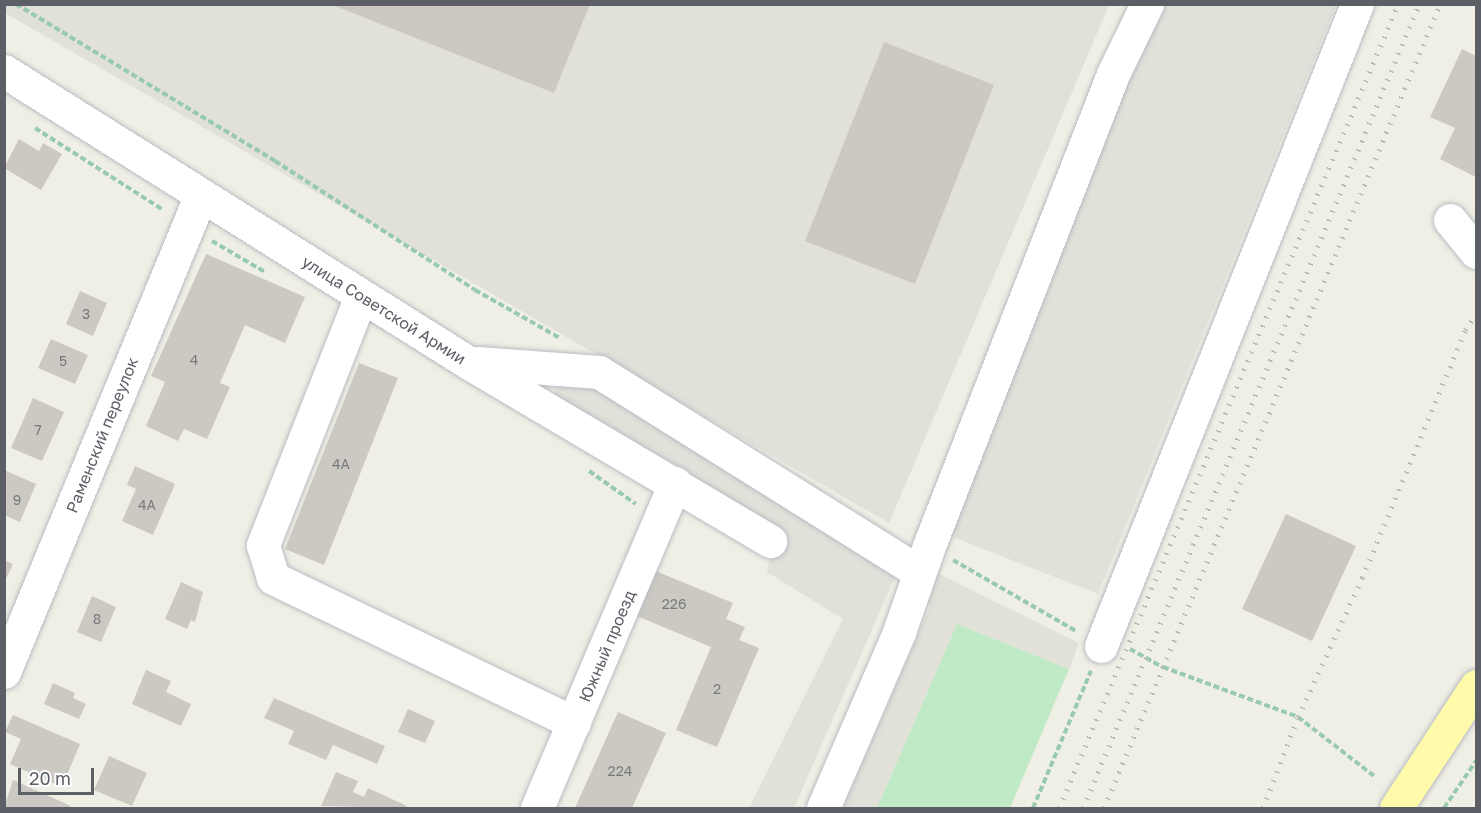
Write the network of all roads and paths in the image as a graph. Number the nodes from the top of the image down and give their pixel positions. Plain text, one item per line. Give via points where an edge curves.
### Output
1 (16, 4) edge
2 (1147, 4) edge
3 (1357, 4) edge
4 (4, 71) edge
5 (33, 127) dead end
6 (194, 212) junction
7 (1450, 220) dead end
8 (1476, 252) edge
9 (361, 296) junction
10 (562, 340) dead end
11 (469, 363) junction
12 (675, 483) junction
13 (770, 541) dead end
14 (924, 559) junction
15 (1101, 646) junction
16 (4, 672) edge
17 (1476, 686) edge
18 (574, 723) junction
19 (1476, 761) edge
20 (1374, 776) dead end
21 (537, 808) edge
22 (823, 808) edge
23 (1033, 808) edge
24 (1396, 808) edge
25 (1444, 808) edge

1 - 10 path via 275,161 475,290
2 - 14 street via 1113,74
3 - 15 street
4 - 6 street, улица Советской Армии
5 - 6 path
6 - 9 street, улица Советской Армии
6 - 16 street, Раменский переулок
7 - 8 street
9 - 11 street, улица Советской Армии
9 - 18 street via 263,545 273,578
11 - 12 street, улица Советской Армии
11 - 14 street via 599,372
12 - 13 street, улица Советской Армии
12 - 18 street, Южный проезд
14 - 15 path
14 - 22 street via 899,632
15 - 20 path via 1129,648 1163,667 1298,717
15 - 23 path
17 - 24 main road
18 - 21 street, Южный проезд
19 - 25 path

